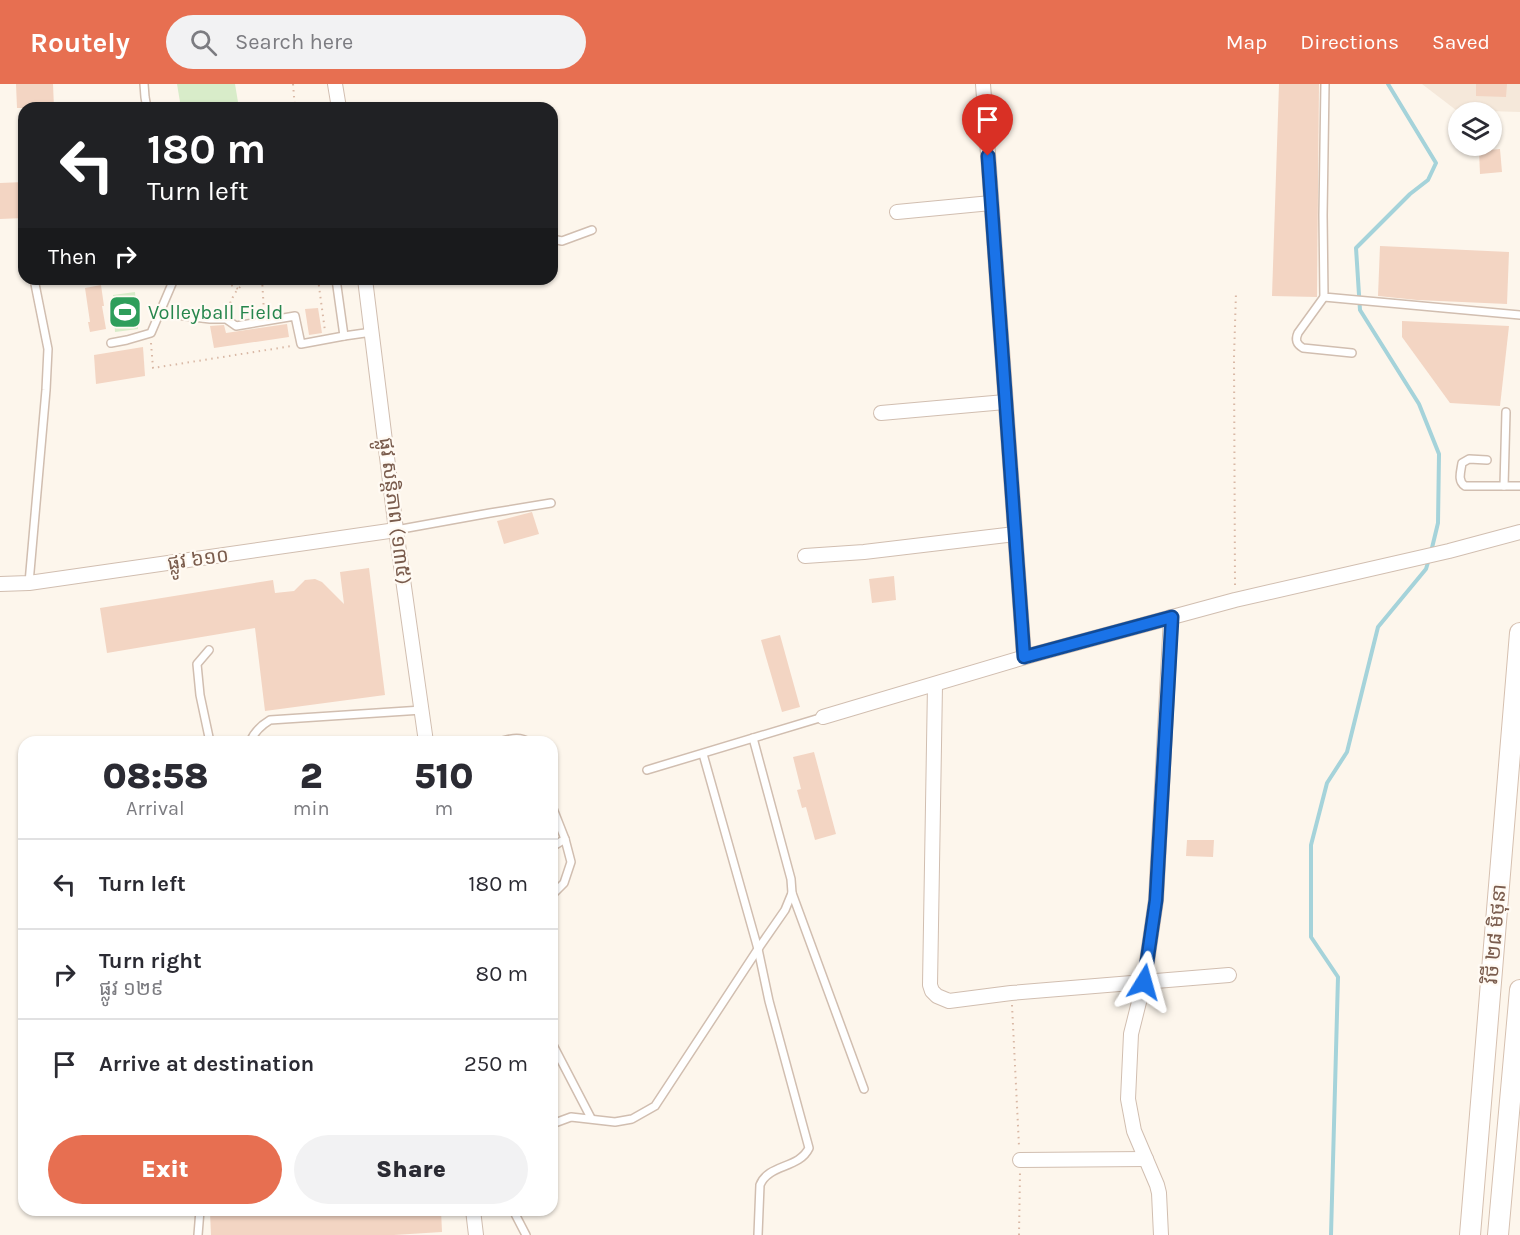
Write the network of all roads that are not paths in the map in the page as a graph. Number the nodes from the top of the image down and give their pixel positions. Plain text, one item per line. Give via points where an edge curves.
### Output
1 (144, 84) edge
2 (335, 84) edge
3 (982, 84) edge
4 (1325, 84) edge
5 (146, 102) edge
6 (338, 102) edge
7 (991, 203) junction
8 (897, 212) dead end
9 (592, 230) dead end
10 (558, 240) edge
11 (35, 285) edge
12 (172, 285) edge
13 (337, 285) edge
14 (366, 285) edge
15 (1324, 297) junction
16 (160, 313) junction
17 (1520, 315) edge
18 (372, 332) junction
19 (344, 336) junction
20 (111, 343) dead end
21 (1352, 353) dead end
22 (1005, 402) junction
23 (1506, 412) dead end
24 (881, 413) dead end
25 (1487, 460) dead end
26 (1504, 486) junction
27 (1520, 486) edge
28 (551, 503) dead end
29 (396, 530) junction
30 (1520, 532) edge
31 (1015, 534) junction
32 (805, 556) dead end
33 (29, 583) junction
34 (0, 584) edge
35 (1172, 617) junction
36 (1520, 633) edge
37 (209, 650) dead end
38 (1024, 657) junction
39 (935, 685) junction
40 (422, 710) junction
41 (823, 717) joint
42 (209, 736) edge
43 (253, 736) edge
44 (425, 736) edge
45 (753, 738) junction
46 (703, 753) junction
47 (647, 770) dead end
48 (1514, 772) edge
49 (558, 820) edge
50 (566, 839) junction
51 (558, 844) edge
52 (558, 890) edge
53 (792, 893) junction
54 (758, 949) junction
55 (1229, 975) dead end
56 (1144, 982) junction
57 (1520, 990) edge
58 (558, 1055) edge
59 (864, 1089) dead end
60 (591, 1118) junction
61 (558, 1122) edge
62 (1146, 1159) junction
63 (1020, 1160) road end
64 (200, 1216) edge
65 (474, 1216) edge
66 (516, 1216) edge
67 (198, 1235) edge
68 (476, 1235) edge
69 (526, 1235) edge
70 (758, 1235) edge
71 (1161, 1235) edge
72 (1470, 1235) edge
73 (1498, 1235) edge

1 - 5 lane
2 - 6 street
3 - 7 street
4 - 15 lane
7 - 8 street
7 - 22 street
9 - 10 lane
11 - 33 lane via 48,349
12 - 16 lane
13 - 19 lane
14 - 18 street, ផ្លូវ សន្តិភាព (១៣៥)
15 - 17 lane
15 - 21 lane via 1298,333 1298,345
16 - 19 lane via 226,319 236,326 295,316 301,344
16 - 20 lane via 151,333
18 - 19 lane
18 - 29 street, ផ្លូវ សន្តិភាព (១៣៥)
22 - 24 street
22 - 31 street
23 - 26 lane
25 - 26 lane via 1469,459 1462,463 1462,484
26 - 27 lane
28 - 29 lane
29 - 33 street, ផ្លូវ ៦១០
29 - 40 street, ផ្លូវ សន្តិភាព (១៣៥)
30 - 35 street
31 - 32 street
31 - 38 street
33 - 34 street, ផ្លូវ ៦១០
35 - 38 street
35 - 56 street via 1156,900
36 - 48 main road, វិថី ២៨ មិថុនា
37 - 42 lane via 197,664
38 - 39 street
39 - 41 street
39 - 56 street via 932,991 949,1001
40 - 43 lane via 270,720
40 - 44 street, ផ្លូវ សន្តិភាព (១៣៥)
41 - 45 lane
45 - 46 lane
45 - 53 lane
46 - 47 lane
46 - 54 lane
48 - 72 main road, វិថី ២៨ មិថុនា
49 - 50 lane
50 - 51 lane
50 - 52 lane via 570,862 564,884
53 - 54 lane
53 - 59 lane
54 - 60 lane via 655,1106 632,1119 615,1122
54 - 70 lane via 810,1148 806,1155 762,1178
55 - 56 street
56 - 62 street via 1131,1034 1128,1100 1134,1131
57 - 73 main road
58 - 60 lane
60 - 61 lane via 572,1117
62 - 63 street
62 - 71 street via 1159,1193
64 - 67 lane
65 - 68 street
66 - 69 lane

